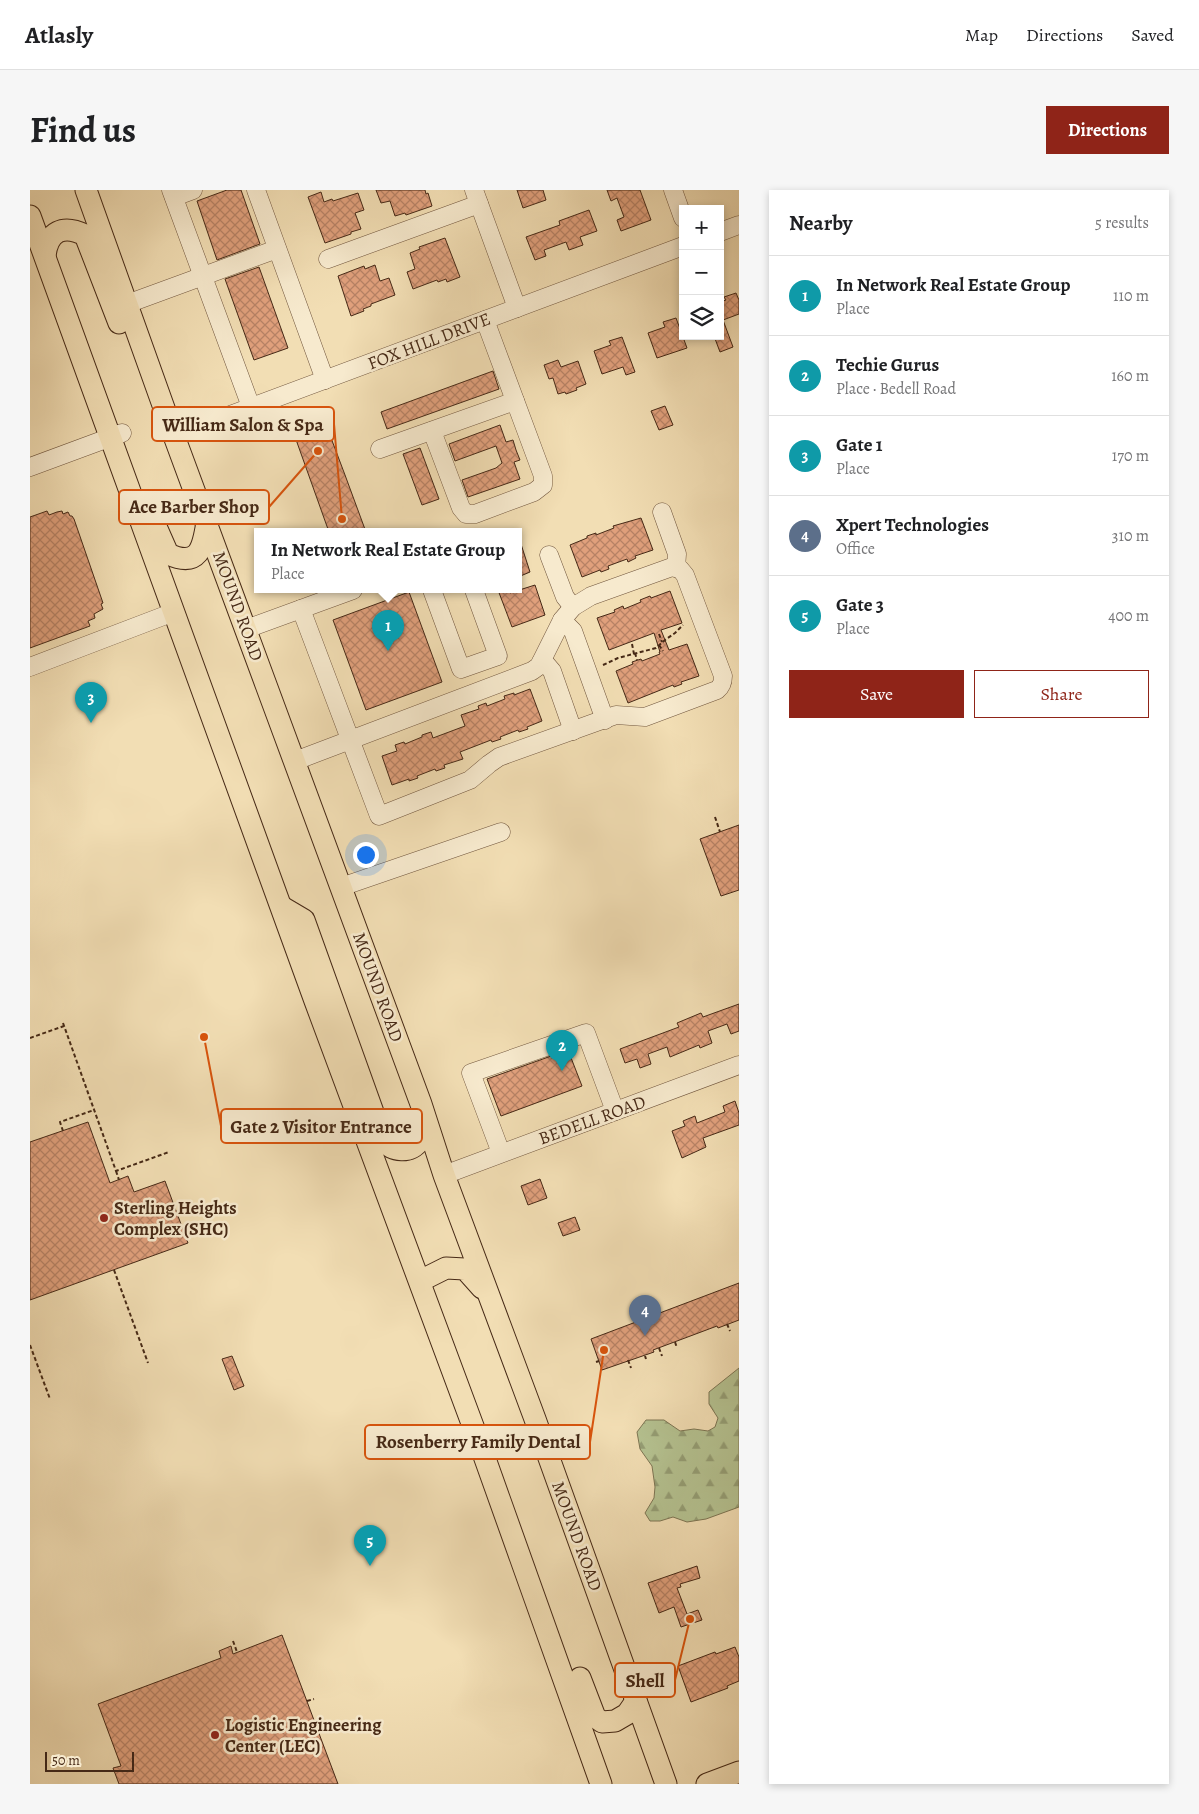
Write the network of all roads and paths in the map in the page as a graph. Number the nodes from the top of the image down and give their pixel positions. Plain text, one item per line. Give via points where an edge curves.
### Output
1 (86, 190) edge
2 (193, 190) edge
3 (256, 190) edge
4 (673, 190) edge
5 (173, 193) edge
6 (477, 197) edge
7 (679, 207) edge
8 (30, 216) edge
9 (739, 225) edge
10 (724, 231) edge
11 (679, 247) edge
12 (277, 249) junction
13 (45, 256) junction
14 (328, 260) dead end
15 (203, 276) junction
16 (120, 306) junction
17 (517, 308) junction
18 (485, 320) junction
19 (325, 380) junction
20 (515, 401) junction
21 (251, 407) junction
22 (432, 431) junction
23 (116, 435) junction
24 (174, 436) junction
25 (380, 450) dead end
26 (30, 467) edge
27 (662, 512) dead end
28 (207, 522) junction
29 (549, 554) dead end
30 (676, 568) junction
31 (345, 593) edge
32 (433, 593) edge
33 (475, 593) edge
34 (301, 609) junction
35 (174, 612) junction
36 (568, 614) junction
37 (683, 624) dead end
38 (246, 629) junction
39 (659, 634) dead end
40 (662, 642) junction
41 (632, 644) dead end
42 (659, 645) junction
43 (663, 651) dead end
44 (635, 654) junction
45 (637, 660) dead end
46 (541, 662) junction
47 (604, 665) dead end
48 (30, 667) edge
49 (605, 720) junction
50 (573, 731) junction
51 (349, 740) junction
52 (295, 761) junction
53 (715, 817) dead end
54 (501, 832) dead end
55 (720, 832) dead end
56 (341, 887) junction
57 (282, 907) junction
58 (30, 1038) edge
59 (739, 1066) edge
60 (94, 1110) junction
61 (615, 1111) junction
62 (426, 1125) junction
63 (63, 1131) dead end
64 (169, 1152) dead end
65 (502, 1153) junction
66 (116, 1171) junction
67 (444, 1175) junction
68 (119, 1180) dead end
69 (114, 1270) dead end
70 (420, 1281) junction
71 (490, 1298) junction
72 (728, 1324) dead end
73 (730, 1331) dead end
74 (675, 1342) dead end
75 (30, 1345) edge
76 (659, 1348) dead end
77 (677, 1348) dead end
78 (645, 1356) dead end
79 (662, 1356) dead end
80 (646, 1359) dead end
81 (628, 1360) dead end
82 (148, 1363) dead end
83 (631, 1368) dead end
84 (50, 1399) dead end
85 (506, 1516) junction
86 (233, 1641) dead end
87 (237, 1652) dead end
88 (314, 1699) dead end
89 (307, 1701) dead end
90 (636, 1701) junction
91 (739, 1772) edge
92 (601, 1784) edge
93 (666, 1784) edge
94 (707, 1784) edge

1 - 16 main road
2 - 5 street
3 - 12 street
4 - 7 street
5 - 15 street
6 - 14 street
6 - 17 street
8 - 13 main road
9 - 10 street
11 - 17 street, FOX HILL DRIVE
12 - 15 street
12 - 19 street
13 - 16 main road via 50,239 62,230 73,229 85,235
13 - 23 main road
15 - 16 street
15 - 21 street
16 - 24 main road via 151,411
17 - 18 street, FOX HILL DRIVE
18 - 19 street, FOX HILL DRIVE
18 - 20 street
19 - 21 street, FOX HILL DRIVE
20 - 22 street
20 - 22 street via 543,476 543,485 534,492 474,514 466,514 461,508
21 - 24 street, FOX HILL DRIVE
22 - 25 street
23 - 26 street
23 - 28 main road via 168,554 188,559 198,553 204,543
23 - 35 main road
24 - 28 main road, MOUND ROAD
27 - 30 street via 677,554
28 - 38 main road, MOUND ROAD
29 - 36 street via 565,596
30 - 36 street via 591,596
30 - 49 street via 685,575 723,683 717,690 644,717 620,715
31 - 34 street
32 - 33 street via 461,669 498,656
34 - 38 street
34 - 51 street
35 - 48 street
35 - 57 main road
36 - 46 street
36 - 49 street
37 - 40 path
38 - 52 main road, MOUND ROAD
39 - 40 path
40 - 42 path
41 - 44 path
42 - 43 path
42 - 44 path
44 - 45 path
44 - 47 path
46 - 50 street via 552,671
46 - 51 street via 532,671
49 - 50 street
50 - 51 street via 499,757 470,780 379,816
51 - 52 street
52 - 56 main road, MOUND ROAD
53 - 55 path
54 - 56 street
56 - 62 main road, MOUND ROAD
57 - 62 main road via 304,920 383,1140 388,1147 401,1151 419,1142
57 - 70 main road
58 - 60 path via 64,1025
59 - 61 street, BEDELL ROAD
60 - 63 path via 60,1122
60 - 66 path
61 - 65 street, BEDELL ROAD
61 - 65 street via 586,1033 471,1073
62 - 67 main road, MOUND ROAD
64 - 66 path
65 - 67 street, BEDELL ROAD
66 - 68 path
67 - 71 main road, MOUND ROAD
69 - 82 path
70 - 71 main road via 446,1268 465,1269
70 - 85 main road
71 - 90 main road, MOUND ROAD
72 - 73 path
74 - 77 path
75 - 84 path
76 - 79 path
78 - 80 path
81 - 83 path
85 - 90 main road via 527,1529 595,1717 602,1722 615,1721 627,1714
85 - 92 main road
86 - 87 path
88 - 89 path
90 - 93 main road, MOUND ROAD
91 - 94 main road

